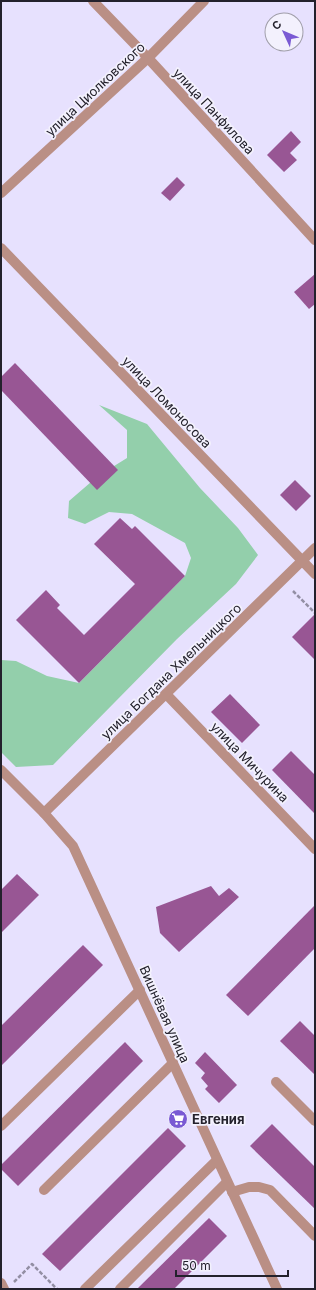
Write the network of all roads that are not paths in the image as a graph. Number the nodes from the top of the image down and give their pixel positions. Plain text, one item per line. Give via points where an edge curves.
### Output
1 (93, 1) edge
2 (204, 1) edge
3 (148, 58) junction
4 (1, 193) edge
5 (315, 240) edge
6 (1, 248) edge
7 (315, 548) edge
8 (302, 560) junction
9 (315, 574) edge
10 (166, 694) junction
11 (1, 770) edge
12 (44, 813) junction
13 (315, 849) edge
14 (140, 990) junction
15 (173, 1064) junction
16 (276, 1082) dead end
17 (315, 1121) edge
18 (1, 1126) edge
19 (216, 1160) junction
20 (227, 1182) junction
21 (44, 1190) dead end
22 (232, 1192) junction
23 (315, 1236) edge
24 (1, 1283) edge
25 (4, 1289) edge
26 (85, 1289) edge
27 (120, 1289) edge
28 (276, 1289) edge

1 - 3 street, улица Панфилова
2 - 3 street, улица Циолковского
3 - 4 street, улица Циолковского
3 - 5 street, улица Панфилова
6 - 8 street, улица Ломоносова
7 - 8 street, улица Богдана Хмельницкого
8 - 9 street, улица Ломоносова
8 - 10 street, улица Богдана Хмельницкого
10 - 12 street, улица Богдана Хмельницкого
10 - 13 street, улица Мичурина
11 - 12 street, Вишнёвая улица
12 - 14 street, Вишнёвая улица via 73,846
14 - 15 street, Вишнёвая улица
14 - 18 street
15 - 19 street, Вишнёвая улица
15 - 21 street
16 - 17 street
19 - 20 street, Вишнёвая улица
19 - 26 street
20 - 22 street, Вишнёвая улица
20 - 27 street
22 - 23 street via 249,1187 270,1190
22 - 28 street, Вишнёвая улица
24 - 25 street

